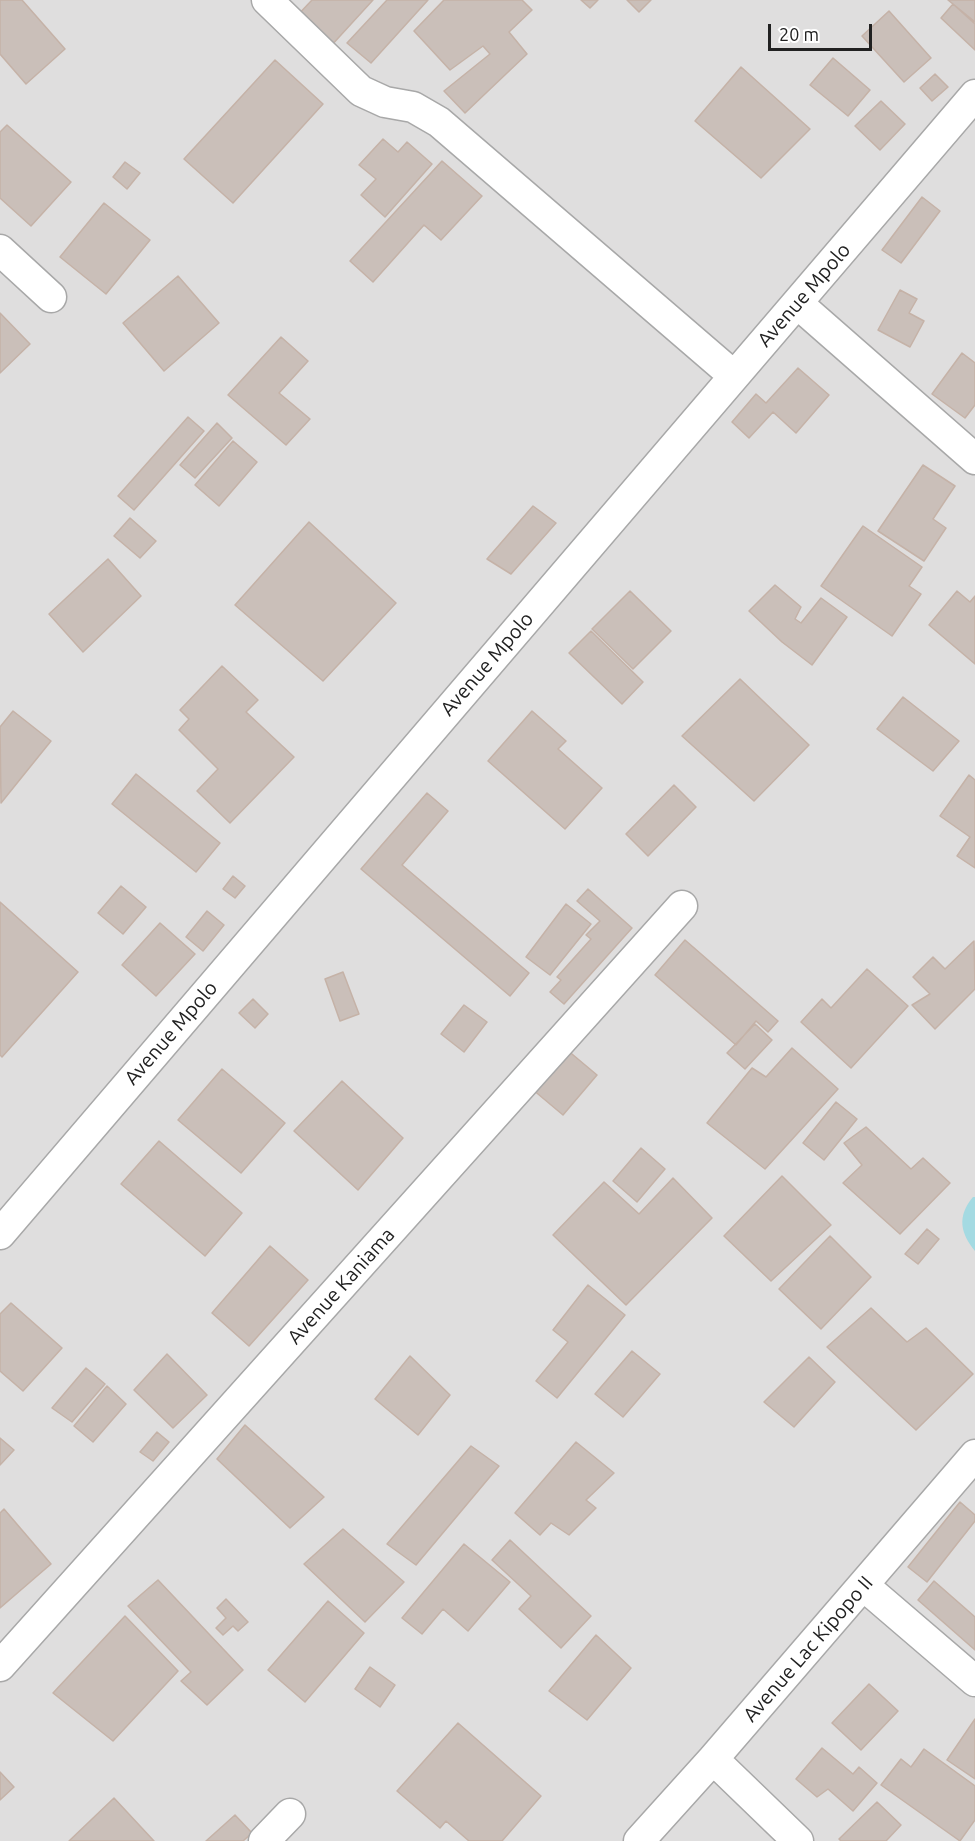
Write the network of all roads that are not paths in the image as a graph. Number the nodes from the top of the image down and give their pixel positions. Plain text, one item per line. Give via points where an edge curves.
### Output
1 (267, 0) edge
2 (975, 95) edge
3 (0, 250) edge
4 (51, 297) dead end
5 (797, 303) junction
6 (734, 376) junction
7 (975, 459) edge
8 (682, 906) dead end
9 (0, 1234) edge
10 (975, 1455) edge
11 (863, 1585) junction
12 (0, 1666) edge
13 (975, 1681) edge
14 (713, 1759) junction
15 (290, 1814) dead end
16 (264, 1841) edge
17 (639, 1841) edge
18 (798, 1841) edge

1 - 6 street via 361,91 385,102 413,107 439,122
2 - 5 street, Avenue Mpolo
3 - 4 street
5 - 6 street, Avenue Mpolo
5 - 7 street
6 - 9 street, Avenue Mpolo
8 - 12 street, Avenue Kaniama
10 - 11 street, Avenue Lac Kipopo II
11 - 13 street
11 - 14 street, Avenue Lac Kipopo II
14 - 17 street, Avenue Lac Kipopo II
14 - 18 street
15 - 16 street

